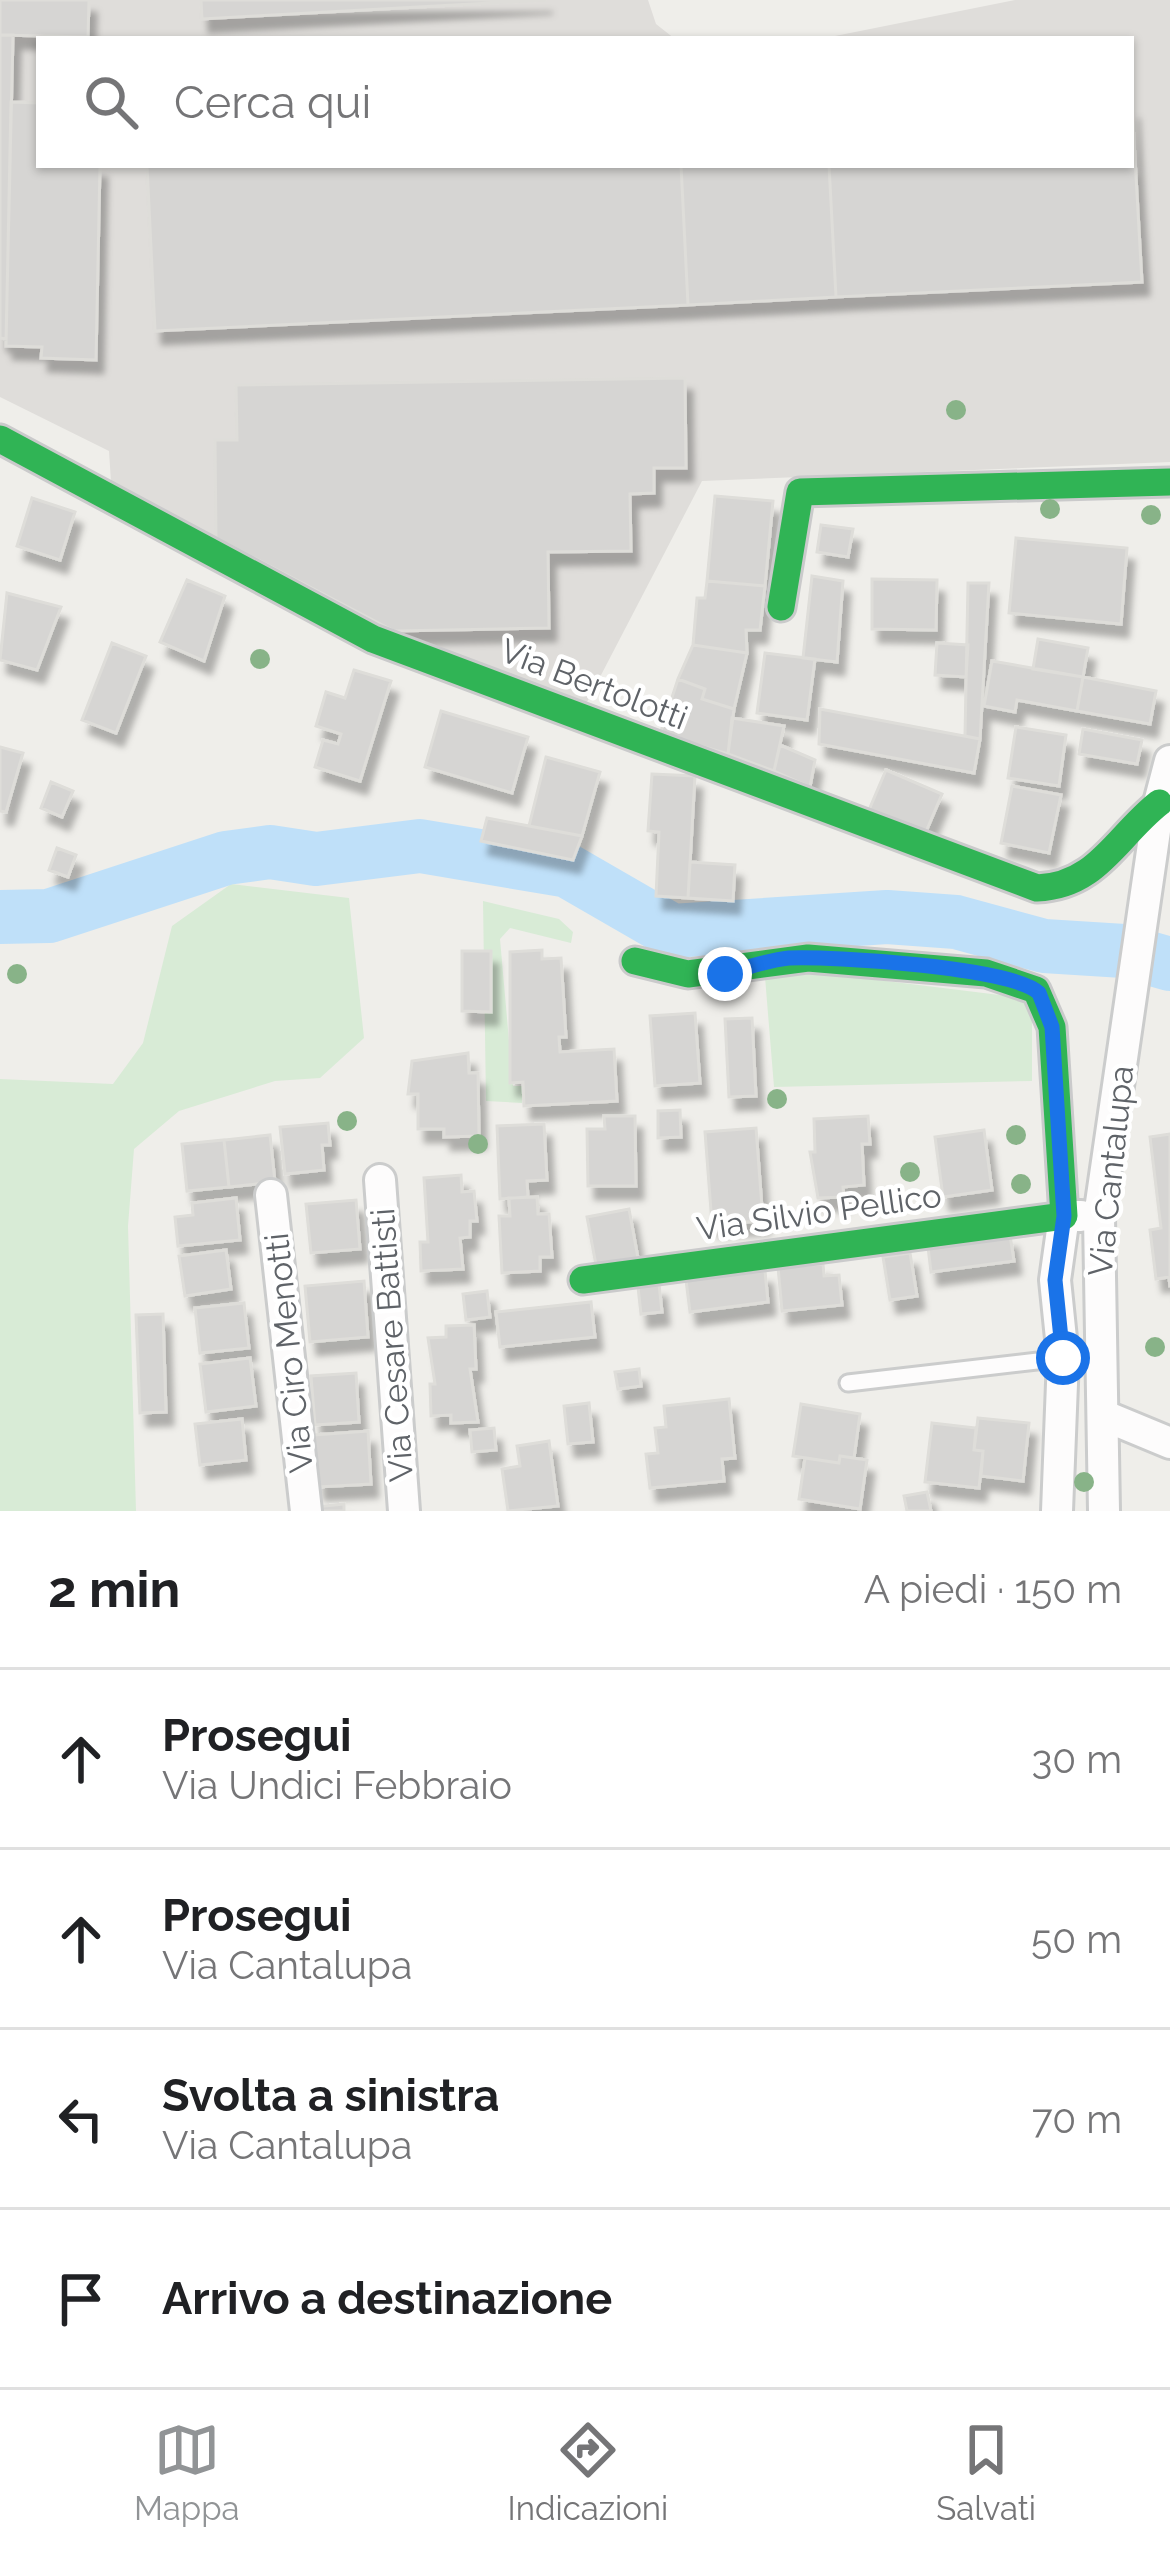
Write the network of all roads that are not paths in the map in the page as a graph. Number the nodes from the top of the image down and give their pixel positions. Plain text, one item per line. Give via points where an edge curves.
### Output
1 (0, 439) edge
2 (1170, 482) edge
3 (781, 607) dead end
4 (1170, 761) edge
5 (1159, 803) junction
6 (1152, 911) edge
7 (634, 961) dead end
8 (380, 1180) dead end
9 (272, 1195) dead end
10 (1064, 1216) junction
11 (1099, 1217) junction
12 (583, 1280) dead end
13 (1063, 1358) junction
14 (848, 1383) dead end
15 (1105, 1416) junction
16 (1170, 1443) edge
17 (307, 1511) edge
18 (404, 1511) edge
19 (1058, 1511) edge
20 (1104, 1511) edge

1 - 5 street, Via Bertolotti via 373,639 1036,888 1087,882 1135,819
2 - 3 street via 800,492
4 - 5 street, Via Cantalupa
5 - 6 street, Via Cantalupa
6 - 11 street, Via Cantalupa
7 - 10 street, Via Cantalupa via 682,974 725,974 785,958 855,960 1031,986 1052,1027
8 - 18 street, Via Cesare Battisti
9 - 17 street, Via Ciro Menotti
10 - 11 street
10 - 12 street, Via Silvio Pellico
10 - 13 street via 1055,1280
11 - 15 street, Via Cantalupa
13 - 14 lane
13 - 19 street
15 - 16 street
15 - 20 street, Via Cantalupa

